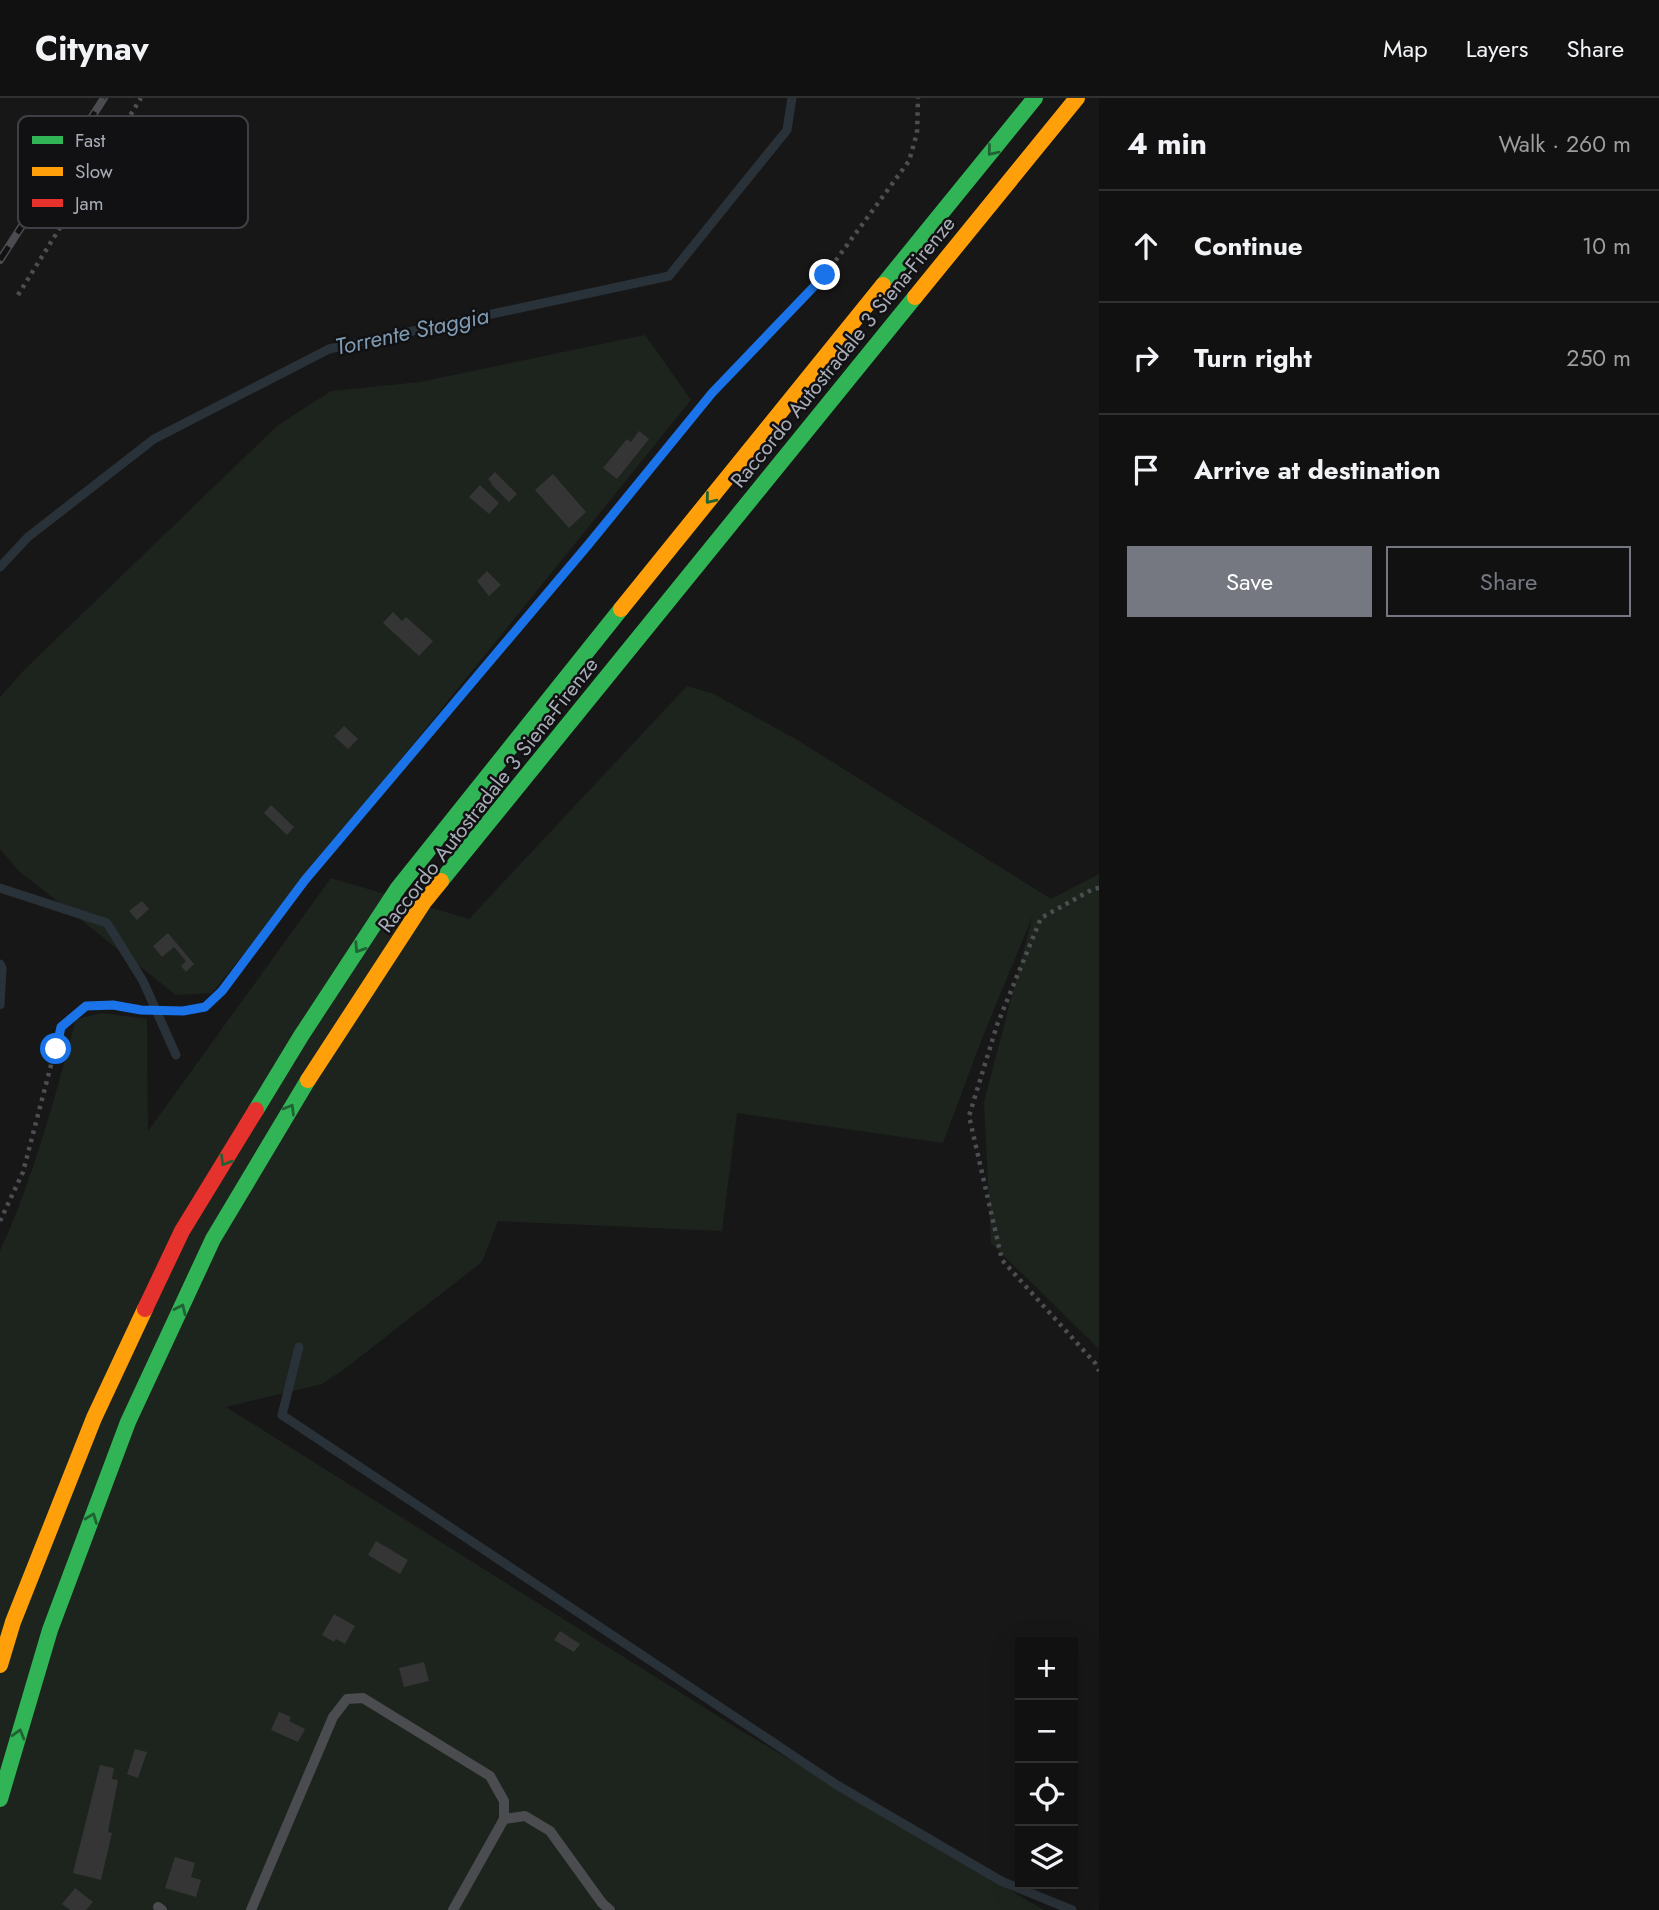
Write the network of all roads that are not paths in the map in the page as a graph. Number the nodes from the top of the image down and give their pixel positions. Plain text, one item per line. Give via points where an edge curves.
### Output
1 (1035, 98) edge
2 (1077, 98) edge
3 (0, 1665) edge
4 (0, 1799) edge
5 (504, 1819) junction
6 (251, 1910) edge
7 (453, 1910) edge
8 (610, 1910) edge

1 -> 3 highway, Raccordo Autostradale 3 Siena-Firenze via 398,888 182,1231 94,1418
4 -> 2 highway, Raccordo Autostradale 3 Siena-Firenze via 50,1630 128,1422 214,1239 323,1054 424,902
5 - 6 lane via 504,1801 490,1776 363,1698 347,1699 333,1717
5 - 7 lane
5 - 8 lane via 525,1816 550,1831

